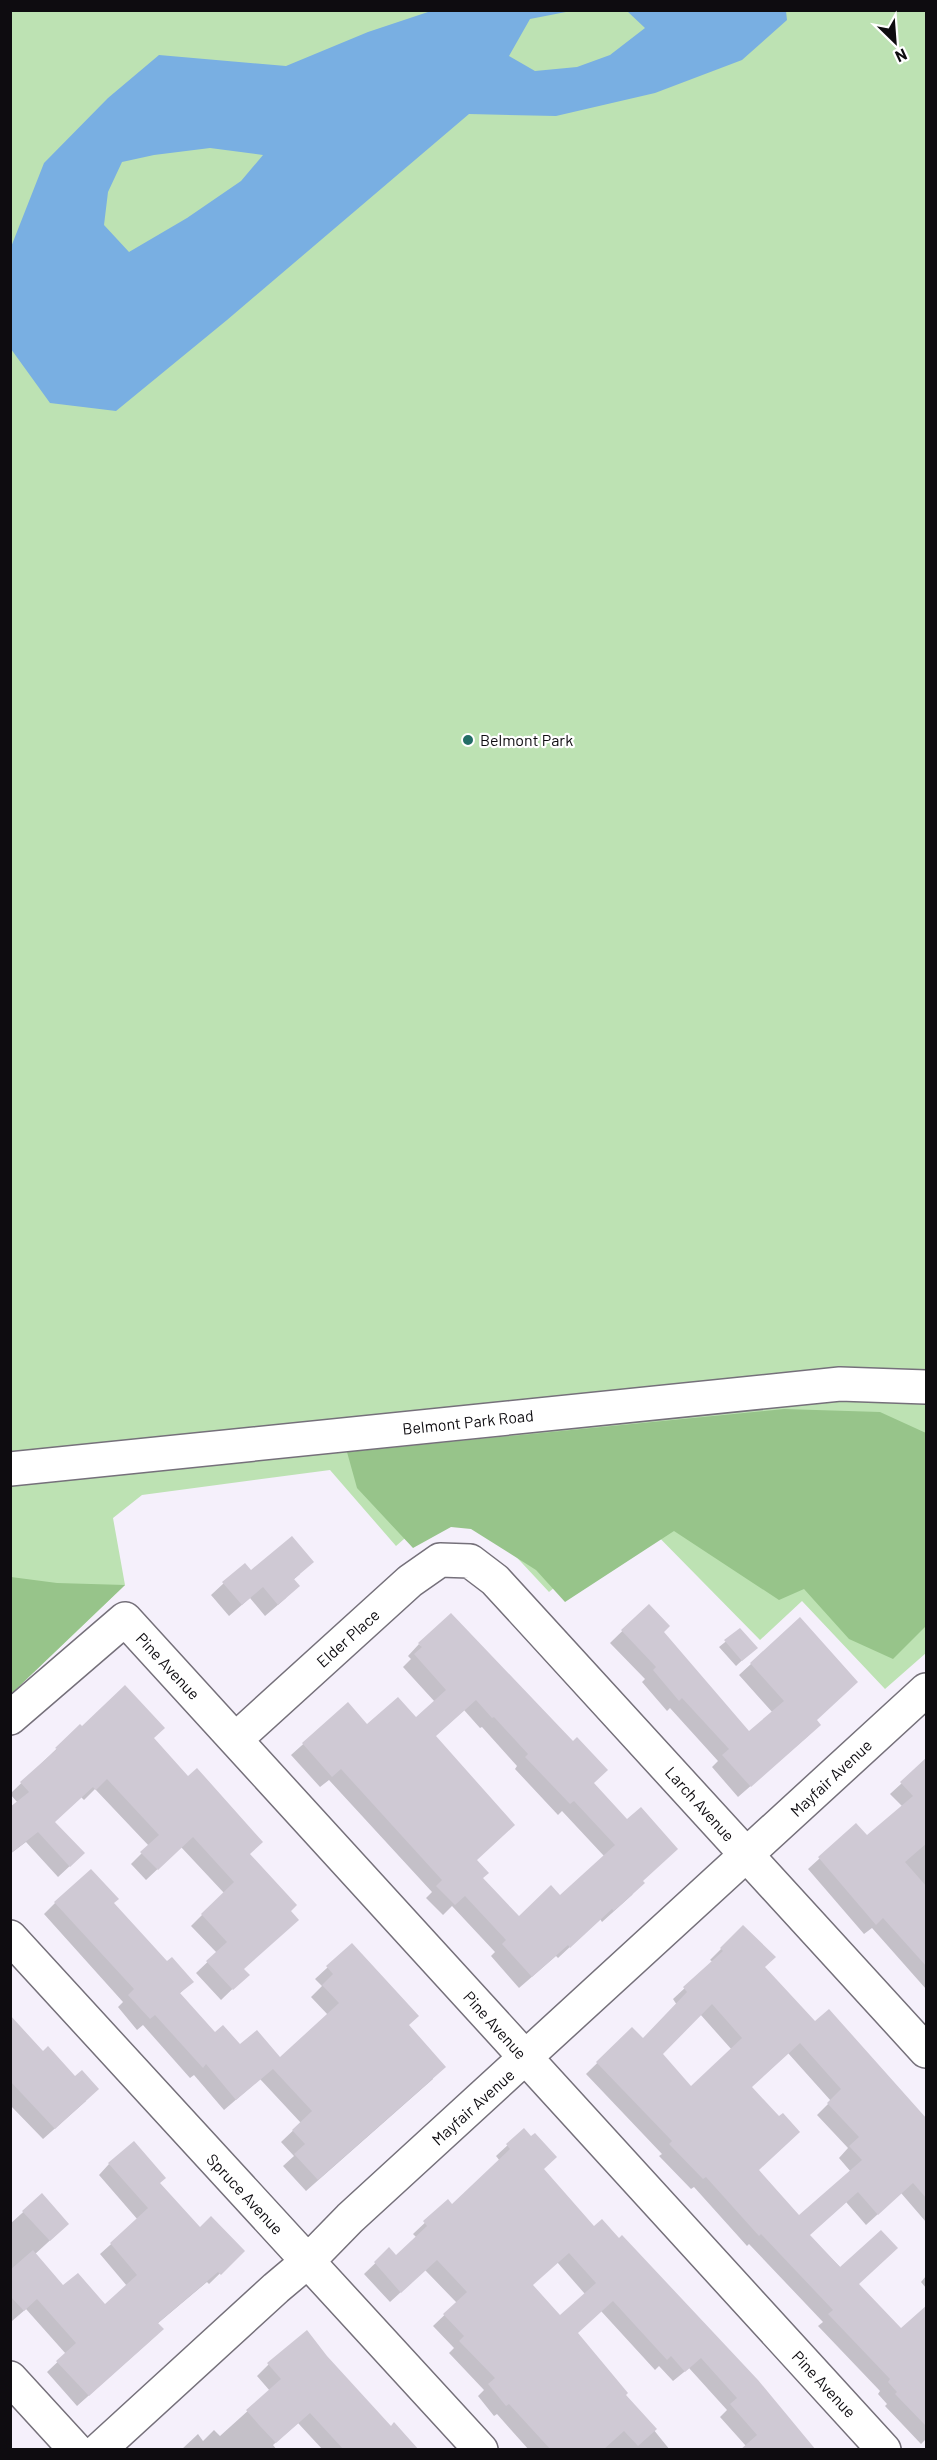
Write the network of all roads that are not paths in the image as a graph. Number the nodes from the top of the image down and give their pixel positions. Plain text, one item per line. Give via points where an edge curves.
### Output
1 (927, 1388) edge
2 (10, 1469) edge
3 (470, 1561) joint
4 (927, 1690) edge
5 (10, 1718) edge
6 (236, 1739) junction
7 (747, 1855) junction
8 (10, 1937) edge
9 (927, 2051) edge
10 (525, 2059) junction
11 (308, 2261) junction
12 (10, 2378) edge
13 (76, 2450) edge
14 (99, 2450) edge
15 (481, 2450) edge
16 (884, 2450) edge

1 - 2 street, Belmont Park Road via 840,1384
3 - 6 street, Elder Place via 440,1560 410,1581
3 - 7 street, Larch Avenue via 495,1580
4 - 7 street, Mayfair Avenue
5 - 6 street, Pine Avenue via 125,1619
6 - 10 street, Pine Avenue
7 - 9 street, Larch Avenue
7 - 10 street, Mayfair Avenue
8 - 11 street, Spruce Avenue
10 - 11 street, Mayfair Avenue
10 - 16 street, Pine Avenue
11 - 14 street, Mayfair Avenue
11 - 15 street, Spruce Avenue
12 - 13 street

